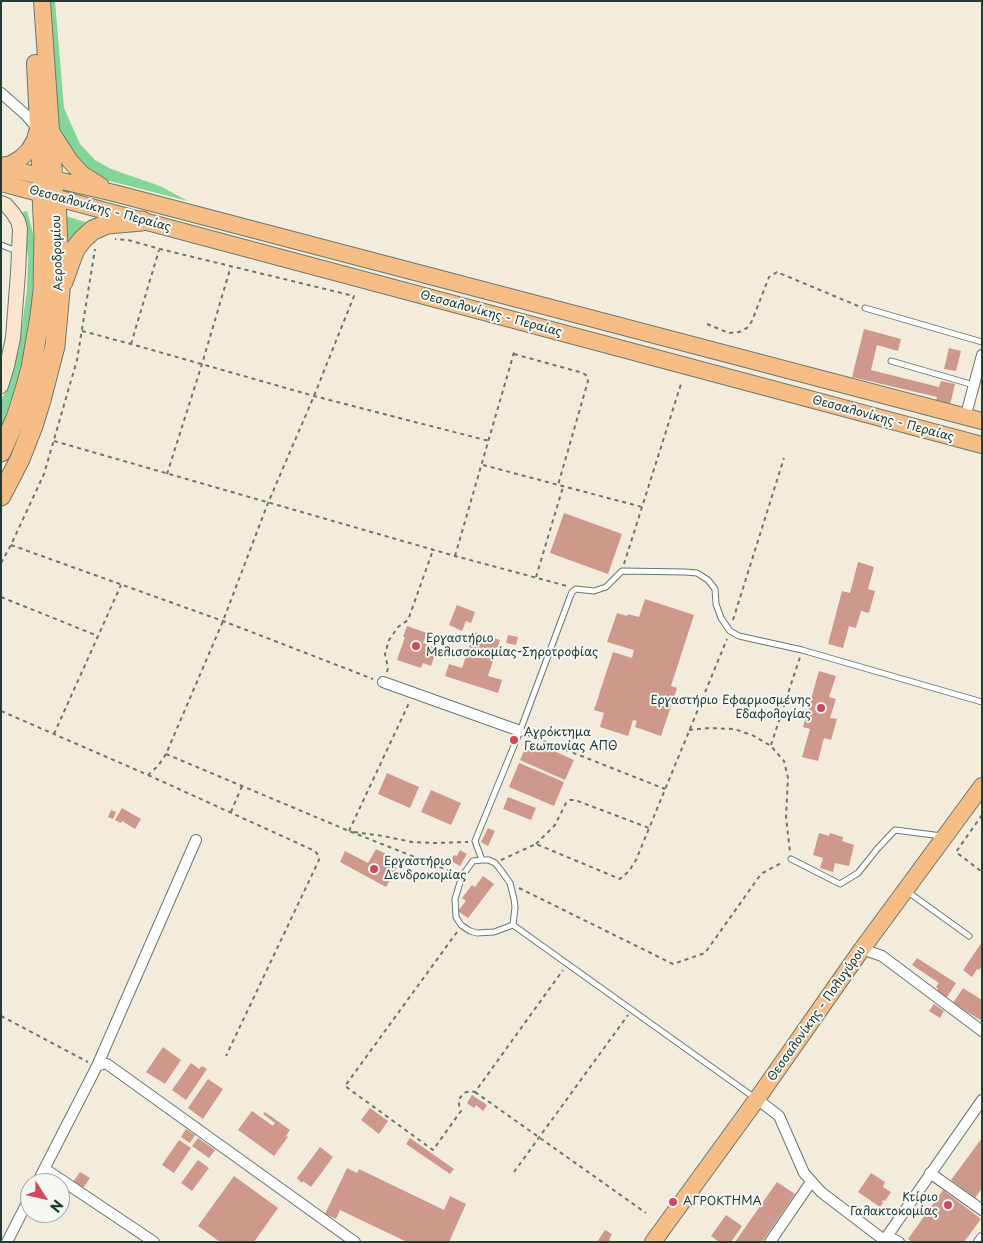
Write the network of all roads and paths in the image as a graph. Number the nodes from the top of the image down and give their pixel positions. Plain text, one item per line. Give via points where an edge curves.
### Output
1 (30, 1) edge
2 (42, 1) edge
3 (1, 93) edge
4 (44, 130) junction
5 (1, 166) edge
6 (1, 183) edge
7 (48, 187) junction
8 (114, 193) junction
9 (1, 202) edge
10 (142, 220) junction
11 (110, 238) dead end
12 (1, 245) edge
13 (96, 246) dead end
14 (160, 249) junction
15 (19, 251) junction
16 (231, 266) junction
17 (60, 291) junction
18 (865, 308) joint
19 (707, 324) dead end
20 (82, 331) junction
21 (982, 342) edge
22 (131, 344) junction
23 (515, 348) dead end
24 (5, 352) edge
25 (513, 354) junction
26 (982, 355) edge
27 (891, 361) dead end
28 (202, 364) junction
29 (681, 384) dead end
30 (974, 385) junction
31 (1, 386) edge
32 (314, 396) junction
33 (968, 407) dead end
34 (982, 421) edge
35 (54, 441) junction
36 (489, 441) junction
37 (982, 445) edge
38 (1, 452) edge
39 (784, 458) dead end
40 (482, 465) junction
41 (167, 474) junction
42 (558, 485) junction
43 (563, 486) junction
44 (1, 496) edge
45 (268, 503) junction
46 (642, 508) junction
47 (11, 545) junction
48 (433, 550) junction
49 (455, 556) junction
50 (1, 563) edge
51 (622, 571) junction
52 (536, 577) junction
53 (121, 585) junction
54 (576, 589) junction
55 (1, 597) edge
56 (223, 621) junction
57 (730, 632) junction
58 (98, 636) junction
59 (802, 650) junction
60 (383, 682) junction
61 (413, 694) junction
62 (982, 702) edge
63 (1, 711) edge
64 (689, 730) junction
65 (520, 731) junction
66 (54, 734) junction
67 (771, 746) junction
68 (166, 754) junction
69 (148, 775) junction
70 (242, 786) junction
71 (982, 786) edge
72 (666, 788) junction
73 (231, 813) junction
74 (982, 815) edge
75 (649, 828) junction
76 (349, 831) junction
77 (944, 837) junction
78 (196, 840) dead end
79 (475, 841) junction
80 (536, 844) junction
81 (791, 858) junction
82 (482, 860) junction
83 (494, 863) junction
84 (982, 872) edge
85 (462, 876) junction
86 (510, 883) junction
87 (905, 890) junction
88 (461, 925) junction
89 (513, 925) junction
90 (969, 936) dead end
91 (862, 949) junction
92 (567, 964) junction
93 (632, 1009) junction
94 (1, 1016) edge
95 (982, 1031) edge
96 (226, 1056) dead end
97 (97, 1066) junction
98 (475, 1092) junction
99 (757, 1099) junction
100 (982, 1100) edge
101 (539, 1138) junction
102 (45, 1169) junction
103 (514, 1172) dead end
104 (43, 1173) edge
105 (930, 1173) junction
106 (811, 1182) junction
107 (982, 1210) edge
108 (646, 1213) dead end
109 (20, 1217) edge
110 (982, 1238) edge
111 (884, 1241) edge
112 (7, 1242) edge
113 (154, 1242) edge
114 (355, 1242) edge
115 (653, 1242) edge
116 (770, 1242) edge
117 (900, 1242) edge
118 (979, 1242) edge

1 - 4 main road, Αεροδρομίου
2 - 4 main road, Αεροδρομίου
3 - 4 street
4 - 5 main road via 20,158
4 - 7 main road, Αεροδρομίου
4 - 8 main road via 82,174
5 - 7 main road, Θεσσαλονίκης - Περαίας
6 - 7 main road, Θεσσαλονίκης - Περαίας
7 - 8 main road, Θεσσαλονίκης - Περαίας
7 - 10 main road, Θεσσαλονίκης - Περαίας
7 - 17 highway, Αεροδρομίου
7 - 38 highway, Αεροδρομίου via 43,290 31,368 16,418
8 - 34 main road, Θεσσαλονίκης - Περαίας
9 - 15 street via 18,221
10 - 17 highway via 106,224 83,238
10 - 37 main road, Θεσσαλονίκης - Περαίας
11 - 14 path
12 - 15 lane
13 - 20 path
14 - 16 path
14 - 22 path
15 - 24 street via 16,307
16 - 28 path
16 - 32 path via 354,296
17 - 44 highway, Αεροδρομίου via 54,346 42,400 20,458
18 - 19 path via 777,272 769,276 747,328 729,333
18 - 21 lane
20 - 22 path
20 - 35 path
22 - 28 path
23 - 25 path
24 - 31 street
25 - 36 path
25 - 42 path via 587,376
26 - 30 street
27 - 30 lane
28 - 32 path
28 - 41 path
29 - 46 path
30 - 33 street
32 - 36 path
32 - 45 path
35 - 41 path
35 - 47 path via 44,474
36 - 40 path
39 - 57 path
40 - 42 path
40 - 49 path
41 - 45 path
42 - 43 path
43 - 46 path
43 - 52 path
45 - 48 path
45 - 56 path
46 - 51 path
47 - 50 path
47 - 53 path
48 - 49 path
48 - 60 path via 408,620 389,640 385,654 388,668
49 - 52 path
51 - 54 lane via 606,587 594,591
51 - 57 lane via 696,573 715,588 716,604
52 - 54 path
53 - 56 path
53 - 58 path
54 - 65 lane via 570,597
55 - 58 path
56 - 60 path
56 - 68 path
57 - 59 lane
57 - 64 path
58 - 66 path
59 - 62 lane
59 - 67 path
60 - 61 street
61 - 65 street
61 - 76 path
63 - 66 path
64 - 67 path via 734,729
64 - 72 path
65 - 72 path
65 - 79 lane
66 - 69 path
67 - 81 path via 784,761 788,778 786,817
68 - 69 path
68 - 70 path
69 - 73 path
70 - 73 path
70 - 76 path
71 - 77 main road, Θεσσαλονίκης - Πολυγύρου
72 - 75 path
73 - 96 path via 315,851 319,860
74 - 84 path via 956,852
75 - 80 path via 570,800 554,825
75 - 80 path via 636,860 620,879
76 - 79 path via 412,842
76 - 85 path
77 - 81 lane via 895,830 858,873 840,884
77 - 87 main road, Θεσσαλονίκης - Πολυγύρου
78 - 97 street
79 - 82 lane
80 - 83 path
81 - 86 path via 761,874 705,953 673,964
82 - 83 lane
82 - 85 lane via 473,861
83 - 86 lane
85 - 88 lane via 454,898 456,917
86 - 89 lane via 515,907
87 - 90 lane
87 - 91 main road, Θεσσαλονίκης - Πολυγύρου
88 - 89 lane via 477,933 494,932
88 - 98 path via 344,1086 433,1150 461,1111 459,1099 470,1090
89 - 92 lane
91 - 95 street via 882,956
91 - 99 main road, Θεσσαλονίκης - Πολυγύρου
92 - 93 lane
92 - 98 path
93 - 99 lane
93 - 101 path
94 - 97 path
97 - 102 street
97 - 114 street via 111,1066
98 - 101 path
99 - 106 street via 778,1116
99 - 115 main road, Θεσσαλονίκης - Πολυγύρου
100 - 105 street
101 - 103 path
101 - 108 path
102 - 104 street
102 - 113 street
105 - 107 street
105 - 111 street
106 - 111 street
106 - 116 street
109 - 112 street
110 - 118 street
111 - 117 street via 891,1238

